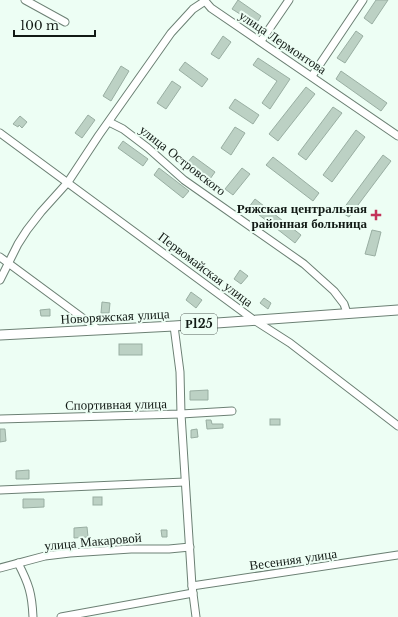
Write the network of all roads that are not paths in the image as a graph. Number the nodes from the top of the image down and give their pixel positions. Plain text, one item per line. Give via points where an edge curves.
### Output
1 (25, 0) edge
2 (205, 0) edge
3 (288, 0) edge
4 (363, 0) edge
5 (65, 22) dead end
6 (261, 41) junction
7 (312, 76) junction
8 (109, 122) junction
9 (0, 133) edge
10 (398, 136) edge
11 (68, 182) junction
12 (0, 257) edge
13 (8, 263) junction
14 (0, 280) edge
15 (398, 310) edge
16 (347, 313) junction
17 (254, 320) junction
18 (174, 326) junction
19 (99, 330) junction
20 (0, 335) edge
21 (232, 411) dead end
22 (181, 414) junction
23 (0, 419) edge
24 (398, 426) edge
25 (185, 482) junction
26 (0, 490) edge
27 (190, 547) junction
28 (398, 555) edge
29 (18, 563) junction
30 (0, 568) edge
31 (192, 589) junction
32 (33, 617) edge
33 (61, 617) edge
34 (196, 617) edge

1 - 5 street
2 - 6 street, улица Лермонтова via 211,8
2 - 8 street, улица Лермонтова via 171,33
3 - 6 street
4 - 7 street
6 - 7 street, улица Лермонтова
7 - 10 street, улица Лермонтова
8 - 11 street, улица Лермонтова
8 - 16 street, улица Островского via 148,148 184,180 304,264 334,291
9 - 11 street, Первомайская улица
11 - 13 street, улица Лермонтова via 36,218
11 - 17 street, Первомайская улица
12 - 13 street
13 - 14 street, улица Лермонтова
13 - 19 street
15 - 16 main road, Новоряжская улица / Р125
16 - 17 main road, Новоряжская улица / Р125
17 - 18 main road, Новоряжская улица / Р125
17 - 24 street, Первомайская улица via 290,343
18 - 19 main road, Новоряжская улица / Р125
18 - 22 street via 180,372
19 - 20 main road, Новоряжская улица / Р125
21 - 22 street, Спортивная улица
22 - 23 street, Спортивная улица
22 - 25 street
25 - 26 street
25 - 27 street
27 - 29 street, улица Макаровой via 70,553
27 - 31 street
28 - 31 street, Весенняя улица
29 - 30 street, улица Макаровой
29 - 32 street via 32,596
31 - 33 street, Весенняя улица
31 - 34 street

